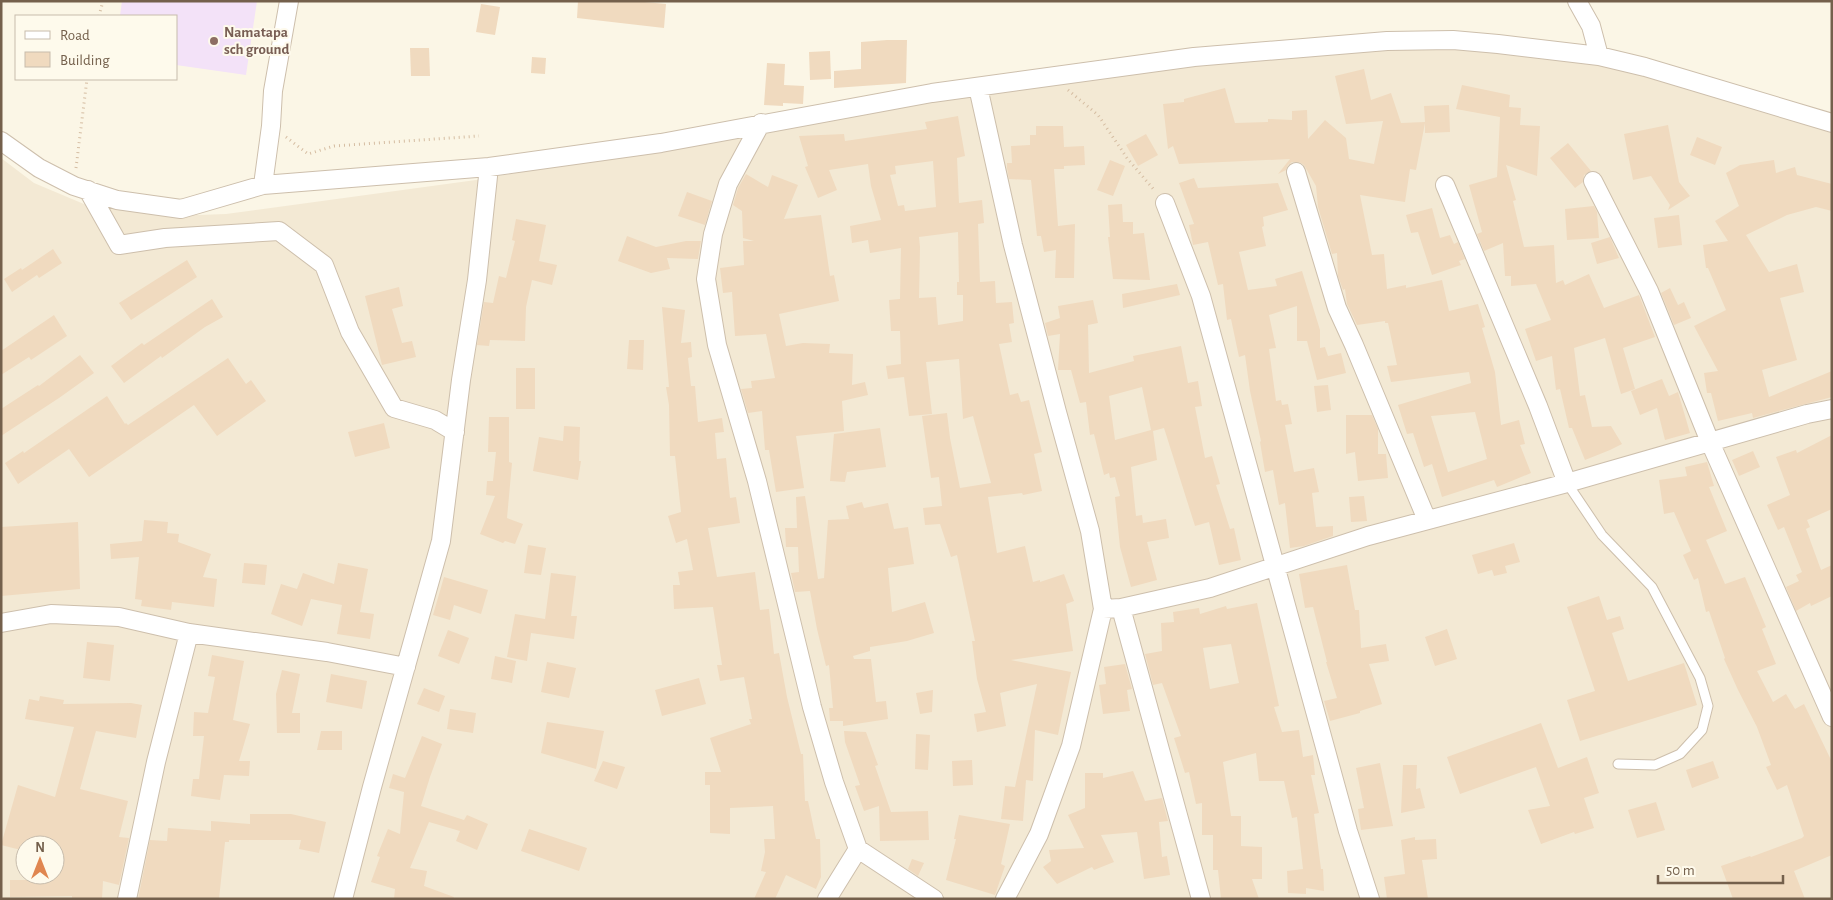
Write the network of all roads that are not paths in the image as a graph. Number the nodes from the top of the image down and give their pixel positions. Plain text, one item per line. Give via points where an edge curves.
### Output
1 (290, 1) edge
2 (1577, 1) edge
3 (1600, 56) junction
4 (978, 87) junction
5 (761, 123) junction
6 (1832, 123) edge
7 (1, 141) edge
8 (489, 167) junction
9 (1296, 172) dead end
10 (1593, 182) dead end
11 (263, 185) junction
12 (1445, 185) dead end
13 (81, 188) junction
14 (1166, 203) road end
15 (1832, 409) edge
16 (455, 432) junction
17 (1710, 442) junction
18 (1567, 483) junction
19 (1426, 520) junction
20 (1276, 568) junction
21 (1112, 608) junction
22 (1, 623) edge
23 (189, 633) junction
24 (406, 667) junction
25 (1832, 717) edge
26 (1618, 764) dead end
27 (858, 849) junction
28 (127, 899) edge
29 (343, 899) edge
30 (827, 899) edge
31 (934, 899) edge
32 (1005, 899) edge
33 (1201, 899) edge
34 (1370, 899) edge

1 - 11 street via 273,92
2 - 3 street via 1591,26
3 - 4 street via 1462,41 1387,41 1204,56
3 - 6 street
4 - 5 street
4 - 21 street via 1015,254
5 - 8 street via 661,143
5 - 27 street via 728,184 722,203 706,279 708,298 717,345 757,481 812,707
7 - 13 street via 39,168
8 - 11 street
8 - 16 street
9 - 19 street via 1337,308
10 - 17 street via 1650,291
11 - 13 street via 181,209 116,200
12 - 18 street
13 - 16 street via 119,244 279,231 324,265 350,332 394,408 435,420
14 - 20 street via 1201,296
15 - 17 street
16 - 24 street via 441,541
17 - 18 street
17 - 25 street
18 - 19 street
18 - 26 lane via 1602,534 1652,587 1700,678 1708,706 1702,730 1680,754 1655,765
19 - 20 street
20 - 21 street via 1210,588
20 - 34 street via 1348,831
21 - 32 street via 1070,746 1038,834
21 - 33 street
22 - 23 street via 51,614 119,617
23 - 24 street via 327,652
23 - 28 street via 156,762
24 - 29 street
27 - 30 street
27 - 31 street

